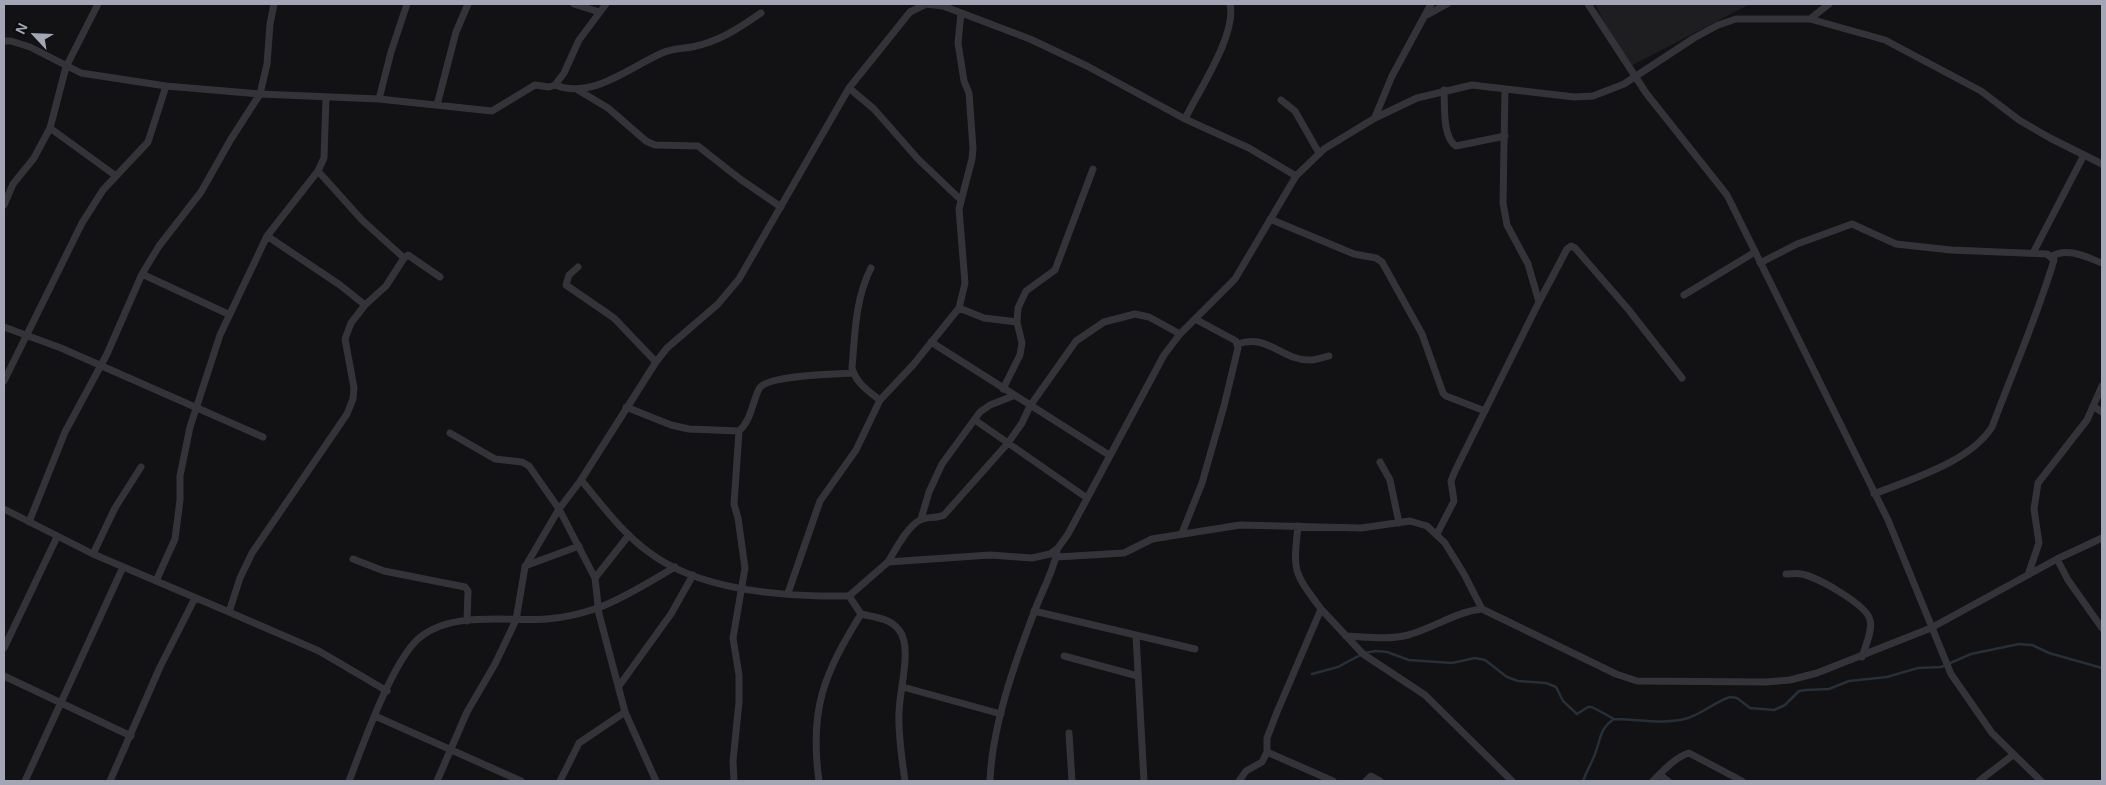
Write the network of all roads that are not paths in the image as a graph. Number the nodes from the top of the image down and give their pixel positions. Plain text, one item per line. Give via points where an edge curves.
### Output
1 (98, 4) edge
2 (274, 4) edge
3 (407, 4) edge
4 (468, 4) edge
5 (574, 4) edge
6 (606, 4) edge
7 (1230, 4) edge
8 (1431, 4) edge
9 (1447, 4) edge
10 (1588, 4) edge
11 (1829, 4) edge
12 (944, 5) edge
13 (599, 12) junction
14 (761, 13) dead end
15 (961, 13) junction
16 (1424, 16) junction
17 (1810, 19) junction
18 (4, 41) edge
19 (66, 67) junction
20 (1635, 78) junction
21 (555, 85) junction
22 (166, 86) junction
23 (849, 88) junction
24 (1505, 89) junction
25 (578, 90) junction
26 (1444, 90) junction
27 (260, 94) junction
28 (326, 97) junction
29 (379, 99) junction
30 (1281, 100) dead end
31 (437, 105) junction
32 (1375, 118) junction
33 (1185, 119) junction
34 (50, 128) junction
35 (1505, 136) junction
36 (1319, 153) junction
37 (2084, 154) junction
38 (2102, 164) edge
39 (1093, 169) dead end
40 (318, 171) junction
41 (116, 176) junction
42 (1296, 176) junction
43 (961, 200) junction
44 (4, 205) edge
45 (781, 207) junction
46 (1270, 219) junction
47 (267, 236) junction
48 (1755, 252) junction
49 (2033, 253) junction
50 (2052, 256) junction
51 (404, 258) junction
52 (1760, 263) junction
53 (2102, 263) edge
54 (578, 267) dead end
55 (871, 268) dead end
56 (142, 274) junction
57 (440, 276) dead end
58 (1684, 295) dead end
59 (1539, 302) junction
60 (365, 305) junction
61 (959, 308) junction
62 (228, 314) junction
63 (1197, 320) junction
64 (1016, 322) junction
65 (4, 327) edge
66 (1180, 334) junction
67 (26, 336) junction
68 (931, 342) junction
69 (1238, 344) junction
70 (1330, 356) dead end
71 (656, 362) junction
72 (99, 366) junction
73 (853, 373) junction
74 (1682, 378) dead end
75 (4, 381) edge
76 (2102, 386) edge
77 (1003, 389) junction
78 (1013, 396) junction
79 (880, 400) junction
80 (1030, 406) junction
81 (2093, 406) junction
82 (626, 407) junction
83 (194, 409) junction
84 (1485, 411) junction
85 (2102, 412) edge
86 (975, 420) junction
87 (739, 431) junction
88 (450, 433) dead end
89 (263, 437) dead end
90 (1008, 443) junction
91 (1109, 455) junction
92 (1380, 462) dead end
93 (141, 467) dead end
94 (581, 480) junction
95 (1874, 494) junction
96 (1087, 498) junction
97 (4, 509) edge
98 (559, 509) junction
99 (921, 519) junction
100 (29, 522) junction
101 (1399, 523) junction
102 (1298, 526) junction
103 (629, 534) junction
104 (1182, 534) junction
105 (1437, 534) junction
106 (57, 537) junction
107 (2102, 538) edge
108 (579, 546) junction
109 (1058, 548) junction
110 (93, 554) junction
111 (1056, 557) junction
112 (353, 558) dead end
113 (2057, 559) junction
114 (888, 562) junction
115 (525, 566) junction
116 (675, 567) junction
117 (123, 568) junction
118 (1786, 574) dead end
119 (693, 575) junction
120 (2028, 575) junction
121 (595, 578) junction
122 (156, 581) junction
123 (740, 588) junction
124 (788, 593) junction
125 (849, 596) junction
126 (195, 598) junction
127 (598, 608) junction
128 (1320, 609) junction
129 (1482, 610) junction
130 (229, 612) junction
131 (1034, 612) junction
132 (861, 614) junction
133 (516, 620) junction
134 (467, 621) junction
135 (1931, 628) junction
136 (2102, 628) edge
137 (1136, 635) junction
138 (1346, 636) junction
139 (4, 648) edge
140 (1195, 649) dead end
141 (1064, 656) dead end
142 (1862, 656) junction
143 (4, 676) edge
144 (1138, 676) junction
145 (619, 686) junction
146 (903, 687) junction
147 (388, 691) junction
148 (63, 703) junction
149 (625, 712) junction
150 (1001, 714) junction
151 (374, 716) junction
152 (1069, 733) dead end
153 (131, 736) junction
154 (451, 748) junction
155 (1267, 752) junction
156 (2012, 755) junction
157 (1660, 775) junction
158 (25, 781) edge
159 (110, 781) edge
160 (349, 781) edge
161 (437, 781) edge
162 (522, 781) edge
163 (560, 781) edge
164 (656, 781) edge
165 (734, 781) edge
166 (819, 781) edge
167 (905, 781) edge
168 (990, 781) edge
169 (1072, 781) edge
170 (1144, 781) edge
171 (1239, 781) edge
172 (1333, 781) edge
173 (1366, 781) edge
174 (1380, 781) edge
175 (1512, 781) edge
176 (1653, 781) edge
177 (1668, 781) edge
178 (1742, 781) edge
179 (1979, 781) edge
180 (2041, 781) edge

1 - 19 street
2 - 27 street
3 - 29 street
4 - 31 street via 456,32
5 - 13 street
6 - 13 street
7 - 33 street via 1232,14 1226,40
8 - 16 street
9 - 16 street
10 - 20 street
11 - 17 street
12 - 15 street
12 - 23 street via 926,4 910,12
13 - 21 street via 579,40
14 - 25 street via 732,33 691,48 678,47 602,83
15 - 33 street via 1030,39
15 - 43 street via 958,43 969,93 973,148
16 - 32 street via 1392,76
17 - 20 street via 1736,19 1718,25
17 - 37 street via 1886,40 1981,92 2050,138
18 - 19 street via 30,47
19 - 22 street via 80,73
19 - 34 street
20 - 24 street via 1593,96 1574,97
20 - 48 street via 1726,196
21 - 25 street
21 - 31 street via 536,85 492,111
22 - 27 street
22 - 41 street via 148,142
23 - 43 street via 874,109 918,159
23 - 45 street
24 - 26 street via 1472,85
24 - 35 street
25 - 45 street via 608,108 646,141 655,145 698,146
26 - 32 street via 1416,98
26 - 35 street via 1447,126 1453,144
27 - 28 street
27 - 56 street via 201,192 159,246
28 - 29 street
28 - 40 street via 324,158
29 - 31 street
30 - 36 street via 1295,111
32 - 36 street
33 - 42 street via 1249,148
34 - 41 street
34 - 44 street via 34,158 13,184
35 - 59 street via 1503,204 1506,225 1528,264
36 - 42 street
37 - 38 street
37 - 49 street
39 - 64 street via 1055,270 1026,291
40 - 47 street
40 - 51 street via 362,220
41 - 67 street via 103,190 82,224
42 - 46 street
43 - 61 street via 958,216 965,283
45 - 71 street via 739,279 718,304 667,348
46 - 63 street via 1235,279
46 - 84 street via 1354,254 1382,262 1422,334 1443,393
47 - 60 street
47 - 62 street
48 - 52 street
48 - 58 street
49 - 50 street
49 - 52 street via 1896,244 1852,224 1797,244
50 - 53 street via 2060,252 2079,254
50 - 95 street via 2054,260 2041,304 1986,436 1938,468
51 - 57 street via 408,256
51 - 60 street via 386,286
52 - 95 street
54 - 71 street via 566,285 614,318
55 - 73 street via 858,305
56 - 62 street
56 - 72 street
59 - 74 street via 1567,249 1575,248
59 - 84 street
60 - 130 street via 350,323 345,339 354,388 347,414 252,553
61 - 64 street via 984,318
61 - 68 street
62 - 83 street
63 - 66 street
63 - 69 street
64 - 77 street via 1022,343 1020,355
65 - 67 street
66 - 80 street via 1148,317 1135,314 1104,322 1068,350
66 - 91 street via 1152,373
67 - 72 street
67 - 75 street
68 - 77 street
68 - 79 street
69 - 70 street via 1251,340 1309,360
69 - 104 street via 1202,483
71 - 82 street
72 - 83 street
72 - 100 street via 65,432
73 - 79 street via 862,386
73 - 87 street via 765,382 759,388 745,426
76 - 81 street
77 - 78 street
78 - 80 street
78 - 86 street via 990,405
79 - 124 street via 856,450 820,500
80 - 90 street
80 - 91 street
81 - 85 street
81 - 120 street via 2087,420 2038,482 2034,509 2039,543
82 - 87 street via 688,429
82 - 94 street
83 - 89 street
83 - 122 street via 180,476 175,539
84 - 105 street via 1451,481 1454,501
86 - 90 street
86 - 99 street via 942,464
87 - 123 street via 734,504 744,552 745,568
88 - 98 street via 496,459 529,466
90 - 96 street
90 - 99 street via 944,515
91 - 96 street
92 - 101 street via 1390,480
93 - 110 street via 115,508
94 - 98 street
94 - 103 street
95 - 135 street
96 - 109 street
97 - 100 street
98 - 108 street
98 - 115 street
99 - 114 street
100 - 106 street
101 - 102 street via 1361,528
101 - 105 street via 1410,521 1427,526
102 - 104 street via 1240,526
102 - 128 street via 1294,563 1297,577
103 - 116 street via 648,552
103 - 121 street
104 - 111 street via 1152,538 1124,553
105 - 129 street via 1464,574
106 - 110 street
106 - 139 street
107 - 113 street
108 - 115 street
108 - 121 street
109 - 111 street
109 - 114 street via 1050,554 1032,558 990,555
110 - 117 street
111 - 131 street
112 - 134 street via 384,571 465,587 468,591
113 - 120 street
113 - 136 street
114 - 125 street
115 - 133 street
116 - 119 street
116 - 127 street
117 - 122 street
117 - 148 street
118 - 142 street via 1801,574 1822,581 1867,612 1871,621
119 - 123 street
119 - 145 street via 646,652
120 - 135 street
121 - 127 street
122 - 126 street
123 - 124 street
123 - 165 street via 733,638 739,675
124 - 125 street via 806,597
125 - 132 street
126 - 130 street
126 - 153 street via 160,667
127 - 133 street via 549,619
127 - 145 street
128 - 138 street
128 - 155 street via 1267,738
129 - 138 street via 1466,611 1408,635 1392,638
129 - 142 street via 1636,681 1790,680
130 - 147 street via 319,651
131 - 137 street
131 - 150 street
132 - 146 street via 888,621 904,638
132 - 166 street via 828,674 819,706 815,742
133 - 134 street
133 - 154 street
134 - 147 street via 452,623 420,637 408,651
135 - 142 street
135 - 156 street via 1951,674 1968,701
137 - 140 street
137 - 144 street
138 - 175 street via 1363,654 1425,695
141 - 144 street
143 - 148 street
144 - 170 street
145 - 149 street
146 - 150 street
146 - 167 street via 899,712
147 - 151 street
148 - 153 street
148 - 158 street
149 - 163 street via 579,744
149 - 164 street
150 - 168 street via 993,746
151 - 154 street
151 - 160 street
152 - 169 street
153 - 159 street
154 - 161 street
154 - 162 street
155 - 171 street via 1262,762 1246,771
155 - 172 street
156 - 179 street
156 - 180 street
157 - 176 street
157 - 177 street
157 - 178 street via 1681,756 1690,753
173 - 174 street via 1371,776

